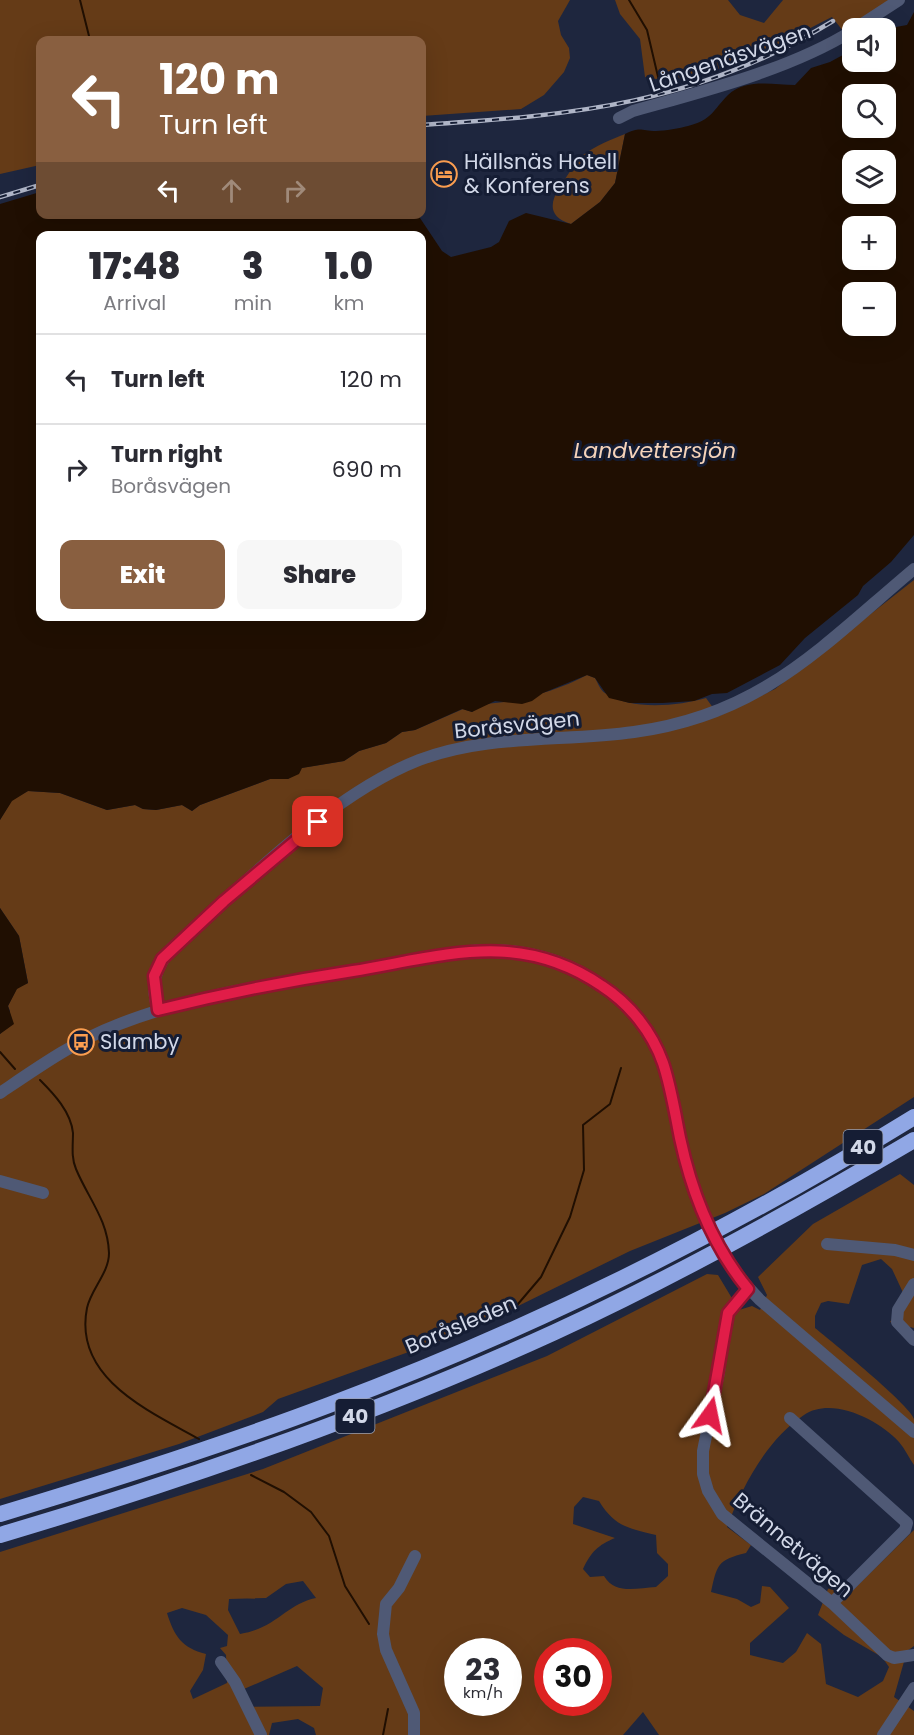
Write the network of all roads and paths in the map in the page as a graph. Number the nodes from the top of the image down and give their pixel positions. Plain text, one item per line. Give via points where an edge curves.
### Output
1 (899, 0) edge
2 (872, 18) edge
3 (842, 36) edge
4 (619, 118) dead end
5 (914, 569) edge
6 (158, 1010) junction
7 (0, 1093) edge
8 (914, 1117) edge
9 (914, 1140) edge
10 (0, 1181) edge
11 (43, 1193) dead end
12 (827, 1244) dead end
13 (914, 1255) edge
14 (914, 1284) edge
15 (748, 1289) junction
16 (914, 1340) edge
17 (790, 1418) dead end
18 (914, 1432) edge
19 (0, 1514) edge
20 (0, 1535) edge
21 (415, 1556) dead end
22 (832, 1603) junction
23 (914, 1655) edge
24 (221, 1662) dead end
25 (914, 1688) edge
26 (261, 1735) edge
27 (414, 1735) edge
28 (883, 1735) edge

1 - 2 street, Långenäsvägen
3 - 4 street, Långenäsvägen via 754,74
5 - 6 street, Boråsvägen via 794,670 756,695 720,711 634,732 467,747 420,760 361,789 171,948 154,976
6 - 7 street via 89,1037
6 - 15 street via 217,995 462,952 526,953 581,972 629,1008 654,1043 668,1079 695,1196 713,1237
8 - 19 highway, Boråsleden / 40 via 728,1224 547,1313 330,1405
9 - 20 highway, Boråsleden / 40 via 697,1262 556,1331 336,1424
10 - 11 street
12 - 13 street
14 - 16 street via 897,1317
15 - 18 street
15 - 22 street, Brännetvägen via 732,1307 725,1324 703,1451 703,1474 722,1514
17 - 22 street via 907,1523 905,1530
21 - 27 street via 386,1604 383,1634 386,1650 414,1713
22 - 23 street, Brännetvägen via 887,1655
24 - 26 street
25 - 28 street

